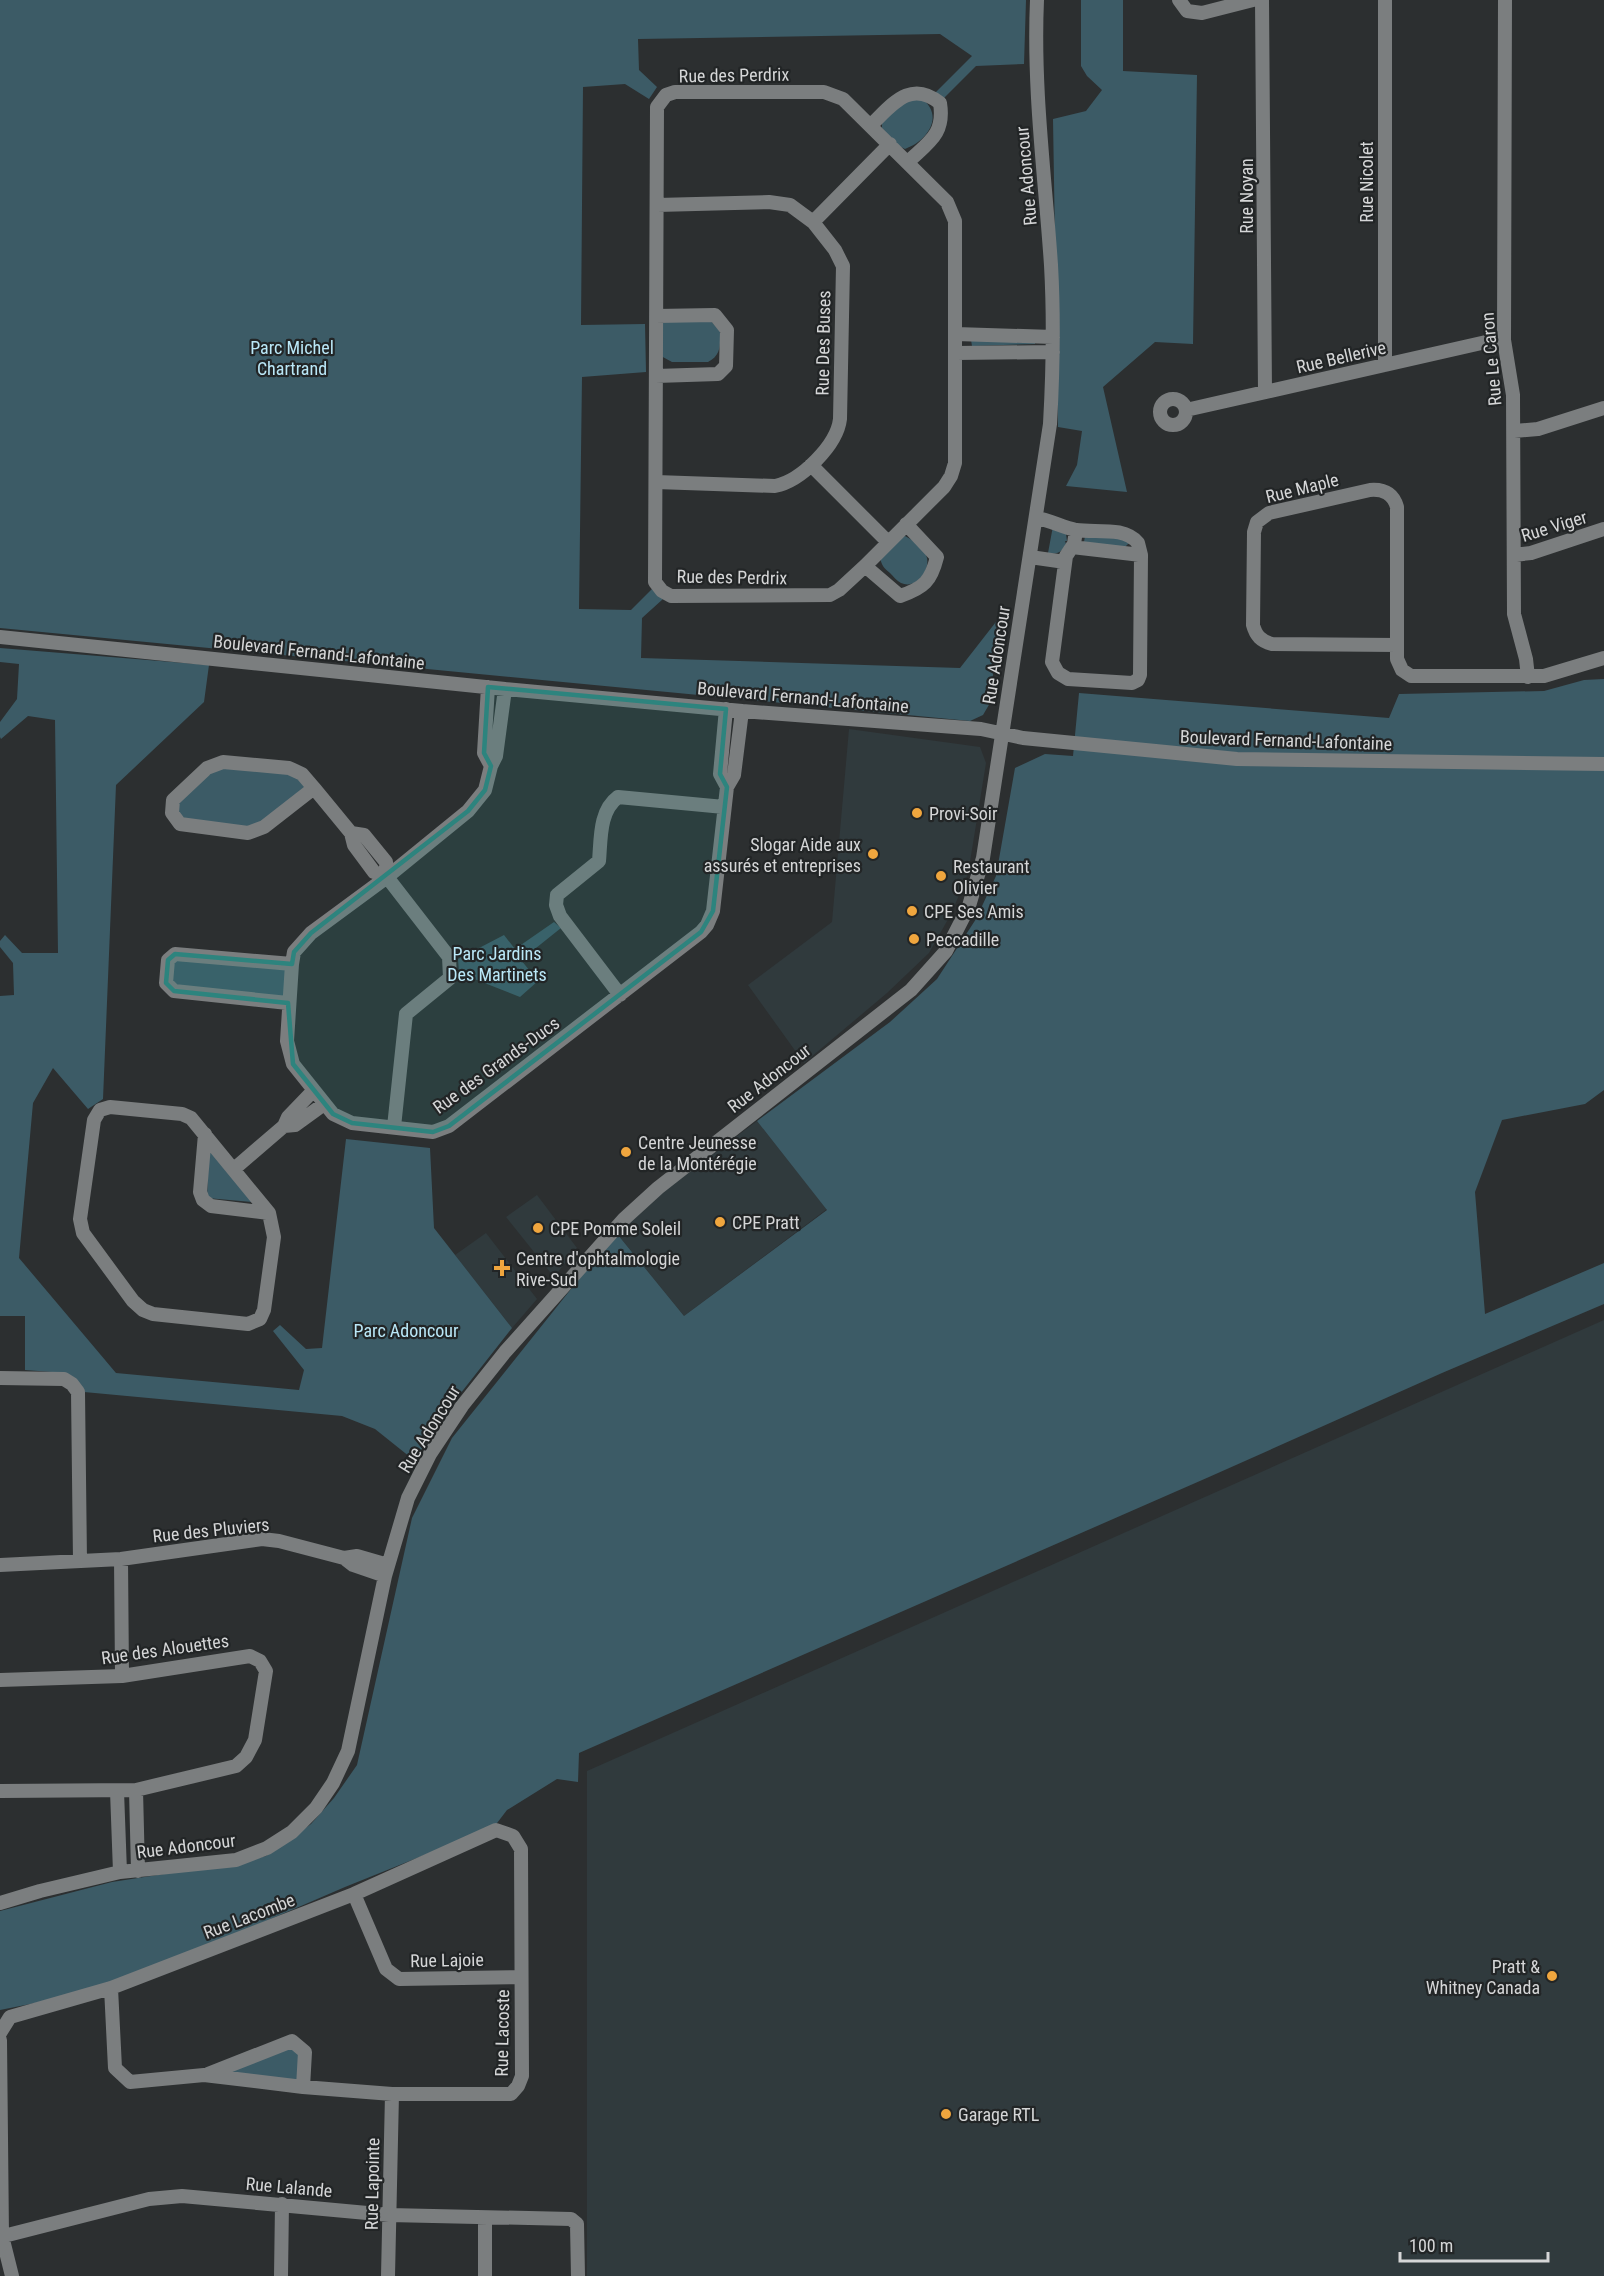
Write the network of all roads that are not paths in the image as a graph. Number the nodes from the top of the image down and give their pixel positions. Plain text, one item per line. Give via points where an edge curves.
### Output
1 (1037, 0) edge
2 (1253, 0) edge
3 (1262, 0) edge
4 (1385, 0) edge
5 (1505, 0) edge
6 (1183, 6) edge
7 (871, 125) junction
8 (890, 144) junction
9 (908, 162) junction
10 (657, 205) junction
11 (813, 222) junction
12 (656, 316) junction
13 (956, 334) junction
14 (1053, 337) junction
15 (1504, 340) junction
16 (1053, 352) junction
17 (956, 353) junction
18 (1385, 365) junction
19 (656, 376) junction
20 (1265, 392) junction
21 (1604, 408) edge
22 (1186, 410) dead end
23 (1514, 431) junction
24 (811, 465) junction
25 (656, 482) junction
26 (1036, 518) junction
27 (906, 525) junction
28 (1604, 529) edge
29 (1077, 530) junction
30 (888, 542) junction
31 (1072, 547) junction
32 (1141, 555) junction
33 (1514, 555) junction
34 (1030, 557) junction
35 (1065, 562) junction
36 (865, 566) junction
37 (0, 637) edge
38 (1397, 645) junction
39 (1604, 658) edge
40 (1528, 677) junction
41 (488, 687) junction
42 (505, 689) junction
43 (726, 710) junction
44 (742, 711) junction
45 (1003, 734) junction
46 (1604, 764) edge
47 (491, 766) junction
48 (727, 787) junction
49 (314, 788) junction
50 (724, 807) junction
51 (387, 877) junction
52 (292, 964) junction
53 (620, 995) junction
54 (288, 1003) junction
55 (313, 1091) junction
56 (324, 1104) junction
57 (284, 1126) junction
58 (394, 1127) junction
59 (205, 1134) junction
60 (234, 1169) junction
61 (269, 1213) junction
62 (0, 1378) edge
63 (121, 1559) junction
64 (80, 1561) junction
65 (0, 1565) edge
66 (387, 1570) junction
67 (122, 1676) junction
68 (0, 1680) edge
69 (136, 1790) junction
70 (0, 1791) edge
71 (117, 1791) junction
72 (513, 1836) joint
73 (138, 1871) junction
74 (120, 1872) junction
75 (354, 1894) junction
76 (0, 1904) edge
77 (521, 1977) junction
78 (111, 1988) junction
79 (0, 2033) edge
80 (0, 2040) edge
81 (204, 2075) junction
82 (303, 2087) junction
83 (392, 2094) junction
84 (282, 2204) junction
85 (389, 2215) junction
86 (486, 2218) junction
87 (1, 2236) edge
88 (12, 2276) edge
89 (281, 2276) edge
90 (388, 2276) edge
91 (485, 2276) edge
92 (578, 2276) edge

1 - 14 street, Rue Adoncour via 1038,105
2 - 6 street via 1202,13
3 - 20 street, Rue Noyan
4 - 18 street, Rue Nicolet
5 - 15 street, Rue Le Caron
7 - 8 street, Rue des Perdrix
7 - 9 street via 899,98 913,92 924,93 940,103 941,126
7 - 10 street, Rue des Perdrix via 843,99 824,92 666,95 657,107
8 - 9 street, Rue des Perdrix
8 - 11 street
9 - 13 street, Rue des Perdrix via 947,202 955,220
10 - 11 street, Rue Des Buses via 769,202 790,205
10 - 12 street, Rue des Perdrix
11 - 24 street, Rue Des Buses via 843,266 839,429
12 - 19 street, Rue des Perdrix
12 - 19 street via 715,315 727,330 726,366 718,374
13 - 14 street
13 - 17 street, Rue des Perdrix
14 - 16 street, Rue Adoncour
15 - 18 street, Rue Bellerive
15 - 23 street, Rue Le Caron
16 - 17 street
16 - 26 street, Rue Adoncour via 1048,435
17 - 27 street, Rue des Perdrix via 955,463 944,487
18 - 20 street, Rue Bellerive
19 - 25 street, Rue des Perdrix
20 - 22 street, Rue Bellerive
21 - 23 street via 1538,429
23 - 33 street, Rue Le Caron
24 - 25 street, Rue Des Buses via 787,483 775,486
24 - 30 street
25 - 36 street, Rue des Perdrix via 655,582 671,596 825,596 839,590
26 - 29 street
26 - 34 street, Rue Adoncour
27 - 30 street, Rue des Perdrix
27 - 36 street via 937,557 933,574 918,590 900,596
28 - 33 street, Rue Viger
29 - 31 street
29 - 32 street via 1130,535 1138,543
30 - 36 street, Rue des Perdrix
31 - 32 street
31 - 35 street
32 - 35 street via 1140,675 1135,682 1126,684 1068,679 1053,665
33 - 40 street, Rue Le Caron via 1514,621
34 - 35 street
34 - 45 street, Rue Adoncour
37 - 41 street, Boulevard Fernand-Lafontaine
38 - 38 street, Rue Maple via 1396,507 1387,492 1359,492 1269,513 1257,522 1253,625 1257,636 1272,644
38 - 40 street, Rue Maple via 1399,666 1411,676
39 - 40 street, Rue Maple via 1551,675
41 - 42 street, Boulevard Fernand-Lafontaine
41 - 47 street via 484,753
42 - 43 street, Boulevard Fernand-Lafontaine
42 - 47 street, Rue des Grands-Ducs via 496,756
43 - 44 street, Boulevard Fernand-Lafontaine
43 - 48 street, Rue des Grands-Ducs via 720,774
44 - 45 street, Boulevard Fernand-Lafontaine via 981,729
44 - 48 street, Rue des Grands-Ducs via 734,775
45 - 46 street, Boulevard Fernand-Lafontaine via 1248,760
45 - 66 street, Rue Adoncour via 983,858 969,906 946,951 911,990 658,1188 624,1219 505,1352 444,1432 408,1498
47 - 51 street, Rue des Grands-Ducs via 485,790 468,811
48 - 50 street, Rue des Grands-Ducs
49 - 49 street via 302,774 289,768 223,762 207,768 173,800 172,813 180,824 248,833 264,827
49 - 51 street via 351,833 364,835 386,862
50 - 53 street, Rue des Grands-Ducs via 707,925
50 - 53 street via 618,797 604,814 598,861 557,895 560,916
51 - 52 street, Rue des Grands-Ducs via 310,933 294,952
51 - 58 street via 449,957 450,978 406,1014
52 - 54 street, Rue des Grands-Ducs
52 - 54 street via 175,954 168,960 166,983 174,991
53 - 58 street, Rue des Grands-Ducs via 449,1126 433,1132
54 - 55 street, Rue des Grands-Ducs via 287,1041 292,1064
55 - 56 street, Rue des Grands-Ducs
55 - 57 street
56 - 57 street via 295,1125
56 - 58 street, Rue des Grands-Ducs via 333,1114 352,1123
57 - 60 street
59 - 60 street
59 - 61 street via 200,1192 203,1200 211,1206
59 - 61 street via 182,1114 110,1107 100,1110 94,1120 80,1219 82,1233 132,1301 153,1314 248,1324 260,1319 274,1237
60 - 61 street
62 - 64 street via 64,1379 78,1392
63 - 64 street, Rue des Pluviers
63 - 66 street, Rue des Pluviers via 262,1539 345,1558 353,1565
63 - 67 street
64 - 65 street, Rue des Pluviers
66 - 73 street, Rue Adoncour via 348,1751 316,1808 292,1832 267,1848 236,1860
67 - 68 street, Rue des Alouettes
67 - 69 street, Rue des Alouettes via 250,1656 260,1661 266,1671 255,1740 236,1767
69 - 71 street, Rue des Alouettes
69 - 73 street
70 - 71 street, Rue des Alouettes
71 - 74 street
72 - 75 street, Rue Lacombe via 496,1830
72 - 77 street, Rue Lacoste via 521,1849
73 - 74 street, Rue Adoncour
74 - 76 street, Rue Adoncour
75 - 77 street, Rue Lajoie via 386,1969 399,1979
75 - 78 street, Rue Lacombe
77 - 83 street, Rue Lacoste via 522,2076 511,2094
78 - 79 street, Rue Lacombe via 10,2017
78 - 81 street, Rue Lacoste via 115,2068 129,2082
80 - 87 street
81 - 82 street, Rue Lacoste
81 - 82 street, Rue Lacoste via 292,2042 305,2052
82 - 83 street, Rue Lacoste
83 - 85 street, Rue Lapointe
84 - 85 street, Rue Lalande
84 - 87 street, Rue Lalande via 182,2196 149,2199
84 - 89 street
85 - 86 street, Rue Lalande
85 - 90 street, Rue Lapointe
86 - 91 street
86 - 92 street, Rue Lalande via 571,2219 577,2224
87 - 88 street

